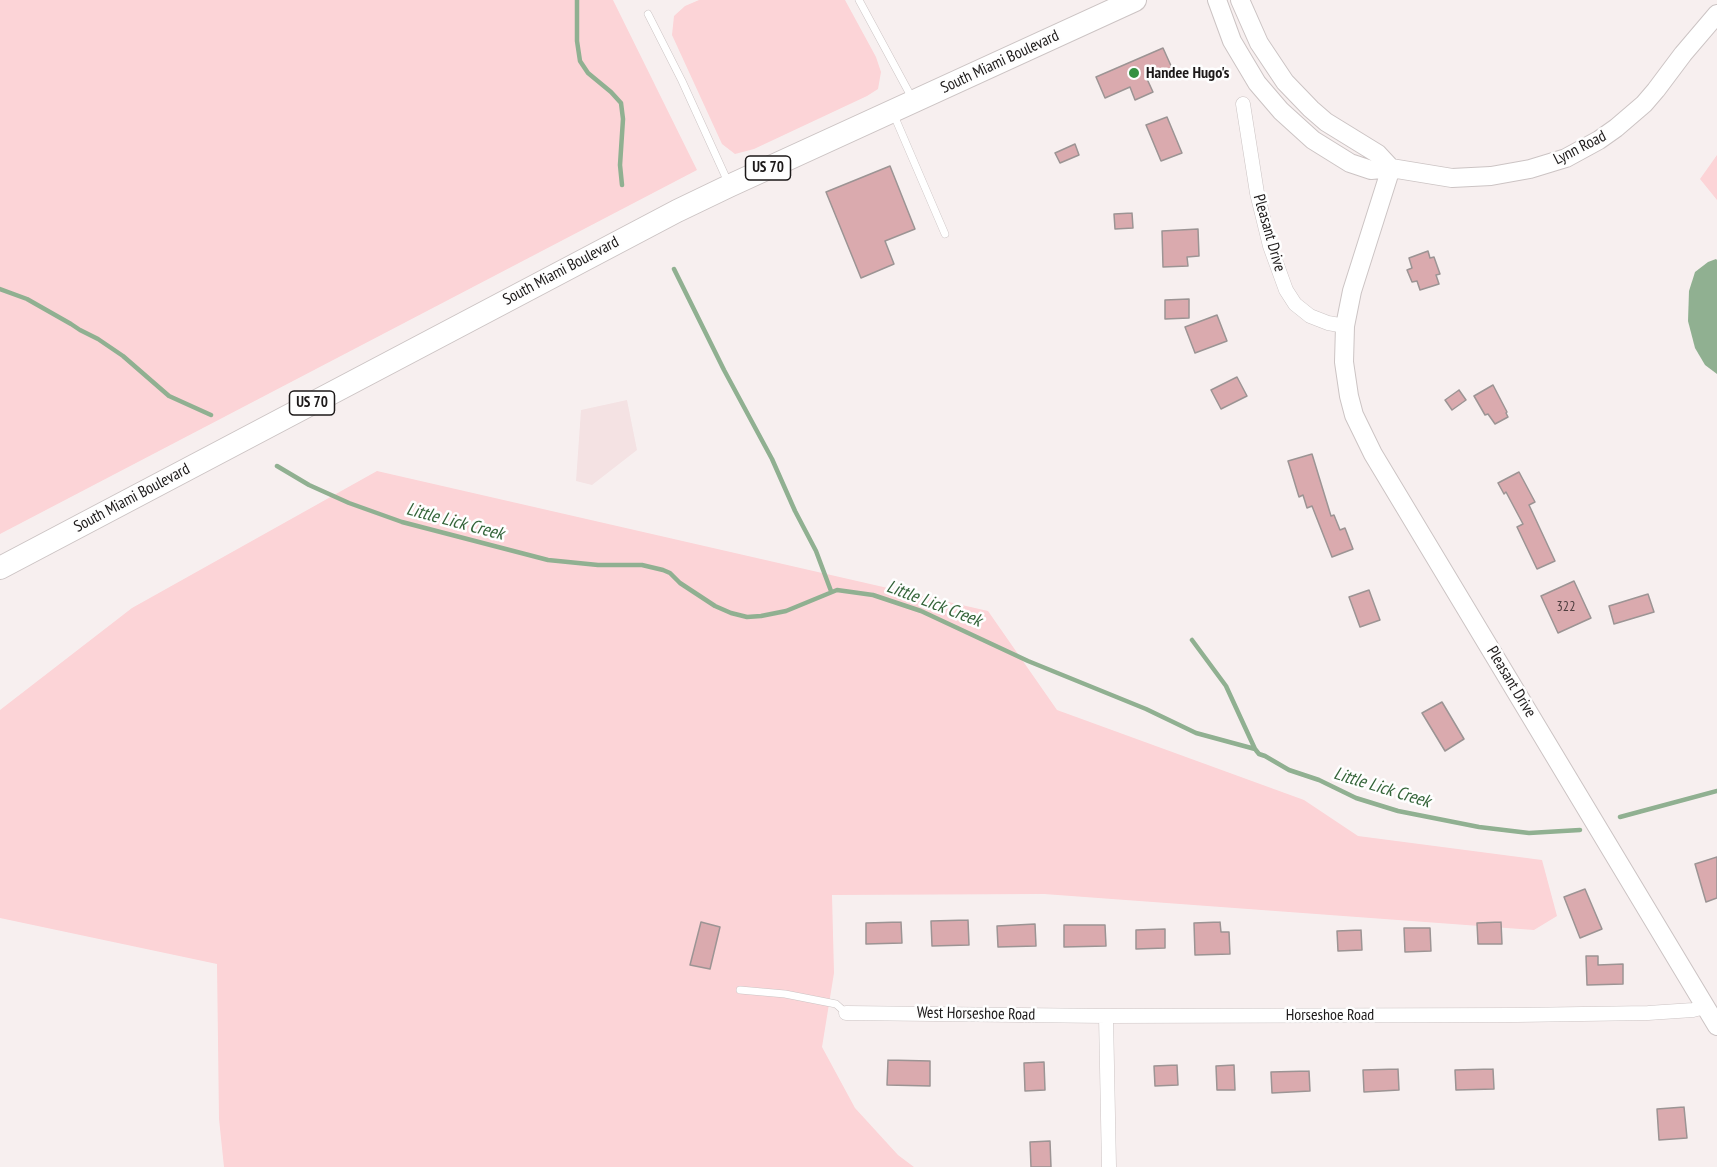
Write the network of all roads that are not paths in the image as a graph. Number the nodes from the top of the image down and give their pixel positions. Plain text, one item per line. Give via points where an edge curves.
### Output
1 (859, 0) edge
2 (1136, 0) edge
3 (1217, 0) edge
4 (1240, 0) edge
5 (648, 14) dead end
6 (1717, 14) edge
7 (913, 101) junction
8 (1243, 104) dead end
9 (892, 111) junction
10 (1391, 168) junction
11 (729, 186) junction
12 (945, 234) dead end
13 (1345, 326) junction
14 (0, 568) edge
15 (740, 990) dead end
16 (1705, 1006) junction
17 (846, 1012) joint
18 (1106, 1016) junction
19 (1717, 1026) edge
20 (1109, 1167) edge

1 - 7 lane
2 - 7 highway, South Miami Boulevard / US 70
3 - 10 street via 1247,69 1296,126 1350,163 1371,170
4 - 10 street via 1259,43 1291,89 1326,122 1378,154
5 - 11 lane
6 - 10 street, Lynn Road via 1644,104 1583,150 1548,164 1491,176 1452,178
7 - 9 highway, South Miami Boulevard / US 70
8 - 13 street, Pleasant Drive via 1257,193 1286,290 1310,316
9 - 11 highway, South Miami Boulevard / US 70
9 - 12 lane
10 - 13 street, Pleasant Drive via 1352,291
11 - 14 highway, South Miami Boulevard / US 70
13 - 16 street, Pleasant Drive via 1346,378 1354,415 1364,436
15 - 17 lane via 836,1004
16 - 18 street, Horseshoe Road via 1648,1013
16 - 19 street, Pleasant Drive
17 - 18 street, West Horseshoe Road
18 - 20 street

